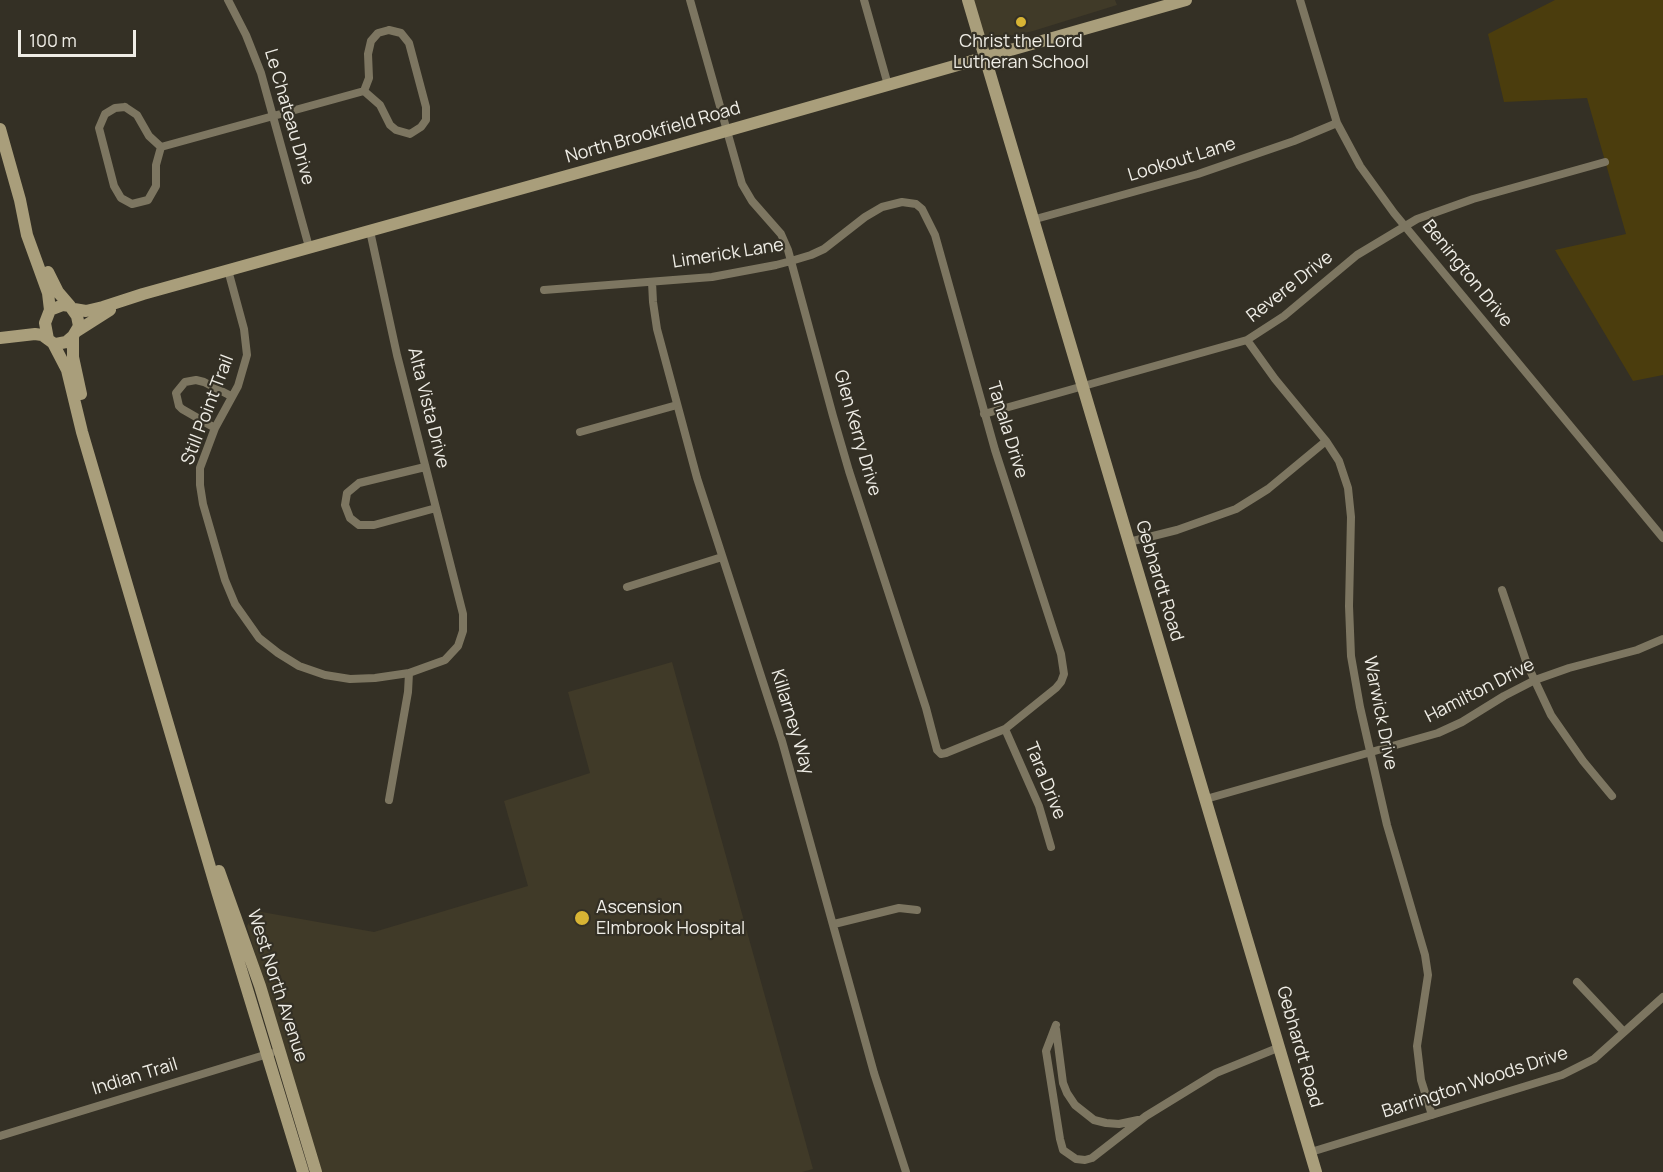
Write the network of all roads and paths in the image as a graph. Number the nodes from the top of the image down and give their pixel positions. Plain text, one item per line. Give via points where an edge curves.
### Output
1 (228, 0) edge
2 (690, 0) edge
3 (864, 0) edge
4 (968, 0) edge
5 (1186, 0) edge
6 (1300, 0) edge
7 (984, 57) junction
8 (888, 85) junction
9 (364, 91) junction
10 (274, 116) junction
11 (1338, 123) junction
12 (0, 129) edge
13 (727, 130) junction
14 (161, 147) junction
15 (1605, 162) dead end
16 (20, 200) junction
17 (902, 201) joint
18 (1032, 220) junction
19 (1405, 225) junction
20 (370, 231) junction
21 (309, 248) junction
22 (791, 261) junction
23 (228, 270) junction
24 (652, 282) junction
25 (544, 290) dead end
26 (129, 299) junction
27 (72, 308) junction
28 (49, 313) junction
29 (75, 334) junction
30 (0, 337) edge
31 (1247, 340) junction
32 (50, 341) junction
33 (1082, 387) junction
34 (231, 396) junction
35 (677, 405) junction
36 (984, 414) junction
37 (215, 428) junction
38 (580, 432) dead end
39 (1326, 441) junction
40 (90, 454) junction
41 (425, 467) junction
42 (436, 508) junction
43 (1663, 538) edge
44 (1129, 542) junction
45 (722, 557) junction
46 (627, 587) dead end
47 (1502, 590) dead end
48 (457, 593) joint
49 (1663, 639) edge
50 (409, 673) junction
51 (1535, 681) junction
52 (1005, 729) junction
53 (1371, 753) junction
54 (1612, 796) dead end
55 (1206, 799) junction
56 (389, 800) dead end
57 (195, 813) junction
58 (1051, 847) dead end
59 (916, 910) dead end
60 (834, 924) junction
61 (1577, 982) dead end
62 (1663, 997) edge
63 (1624, 1032) junction
64 (1280, 1047) junction
65 (280, 1050) junction
66 (267, 1054) junction
67 (1432, 1115) junction
68 (1146, 1116) junction
69 (0, 1136) edge
70 (1311, 1152) junction
71 (303, 1172) edge
72 (316, 1172) edge
73 (906, 1172) edge
74 (1316, 1172) edge

1 - 10 street, Le Chateau Drive via 246,35
2 - 13 street, Glen Kerry Drive
3 - 8 street
4 - 7 street, Gebhardt Road
5 - 7 street, North Brookfield Road
6 - 11 street, Benington Drive
7 - 8 street, North Brookfield Road
7 - 18 street, Gebhardt Road
8 - 13 street, North Brookfield Road
9 - 9 street via 380,105 396,130 410,134 426,120 409,43 396,31 383,31 370,41 369,78
9 - 10 street
10 - 14 street
10 - 21 street, Le Chateau Drive
11 - 18 street, Lookout Lane via 1198,174
11 - 19 street, Benington Drive via 1360,166
12 - 16 street
13 - 20 street, North Brookfield Road
13 - 22 street, Glen Kerry Drive via 742,184 781,234
14 - 14 street via 132,110 115,108 105,114 100,136 121,198 132,204 148,200 156,186
15 - 19 street, Revere Drive via 1473,199
16 - 27 street via 49,276
16 - 28 street via 27,235 48,293
17 - 22 street, Limerick Lane via 872,212 834,243
17 - 36 street, Tanala Drive via 916,204 930,222
18 - 33 street, Gebhardt Road
19 - 31 street, Revere Drive via 1357,255
19 - 43 street, Benington Drive
20 - 21 street, North Brookfield Road
20 - 41 street, Alta Vista Drive
21 - 23 street, North Brookfield Road
22 - 24 street, Limerick Lane via 712,277
22 - 52 street, Glen Kerry Drive via 849,471 937,750 940,754
23 - 26 street, North Brookfield Road
23 - 34 street, Still Point Trail via 247,348 243,374
24 - 25 street, Limerick Lane
24 - 35 street, Killarney Way via 657,329
26 - 27 street, North Brookfield Road via 89,310
26 - 29 street, North Brookfield Road
27 - 28 street via 63,305
27 - 29 street via 79,322
28 - 30 street via 28,327
28 - 32 street via 45,329
29 - 32 street via 66,342
29 - 40 street, West North Avenue via 73,357
30 - 32 street via 35,334
31 - 33 street, Revere Drive
31 - 39 street, Warwick Drive
32 - 40 street, West North Avenue via 67,370
33 - 36 street, Revere Drive
33 - 44 street, Gebhardt Road
34 - 37 street, Still Point Trail
34 - 37 street via 196,380 185,382 176,393 182,410
35 - 38 street
35 - 45 street, Killarney Way
36 - 52 street, Tanala Drive via 1061,654 1064,674 1056,688
37 - 50 street, Still Point Trail via 200,468 203,504 225,580 247,623 278,653 324,675 350,679
39 - 44 street via 1268,489 1236,509
39 - 53 street, Warwick Drive via 1344,472 1351,503 1351,656
40 - 57 street, West North Avenue
41 - 42 street, Alta Vista Drive
41 - 42 street via 359,483 347,493 345,506 350,518 359,525 374,525
42 - 48 street, Alta Vista Drive
44 - 55 street, Gebhardt Road
45 - 46 street
45 - 60 street, Killarney Way via 782,741
47 - 51 street
48 - 50 street, Still Point Trail via 463,632 458,646 445,660
49 - 51 street, Hamilton Drive
50 - 56 street
51 - 53 street, Hamilton Drive via 1438,733
51 - 54 street via 1565,737
52 - 58 street, Tara Drive via 1039,806
53 - 55 street, Hamilton Drive
53 - 67 street, Warwick Drive via 1387,825 1425,955 1428,975 1418,1063
55 - 64 street, Gebhardt Road
57 - 65 street, West North Avenue via 246,946
57 - 66 street, West North Avenue
59 - 60 street via 899,908
60 - 73 street, Killarney Way via 874,1073
61 - 63 street
62 - 63 street, Barrington Woods Drive
63 - 67 street, Barrington Woods Drive via 1594,1059 1562,1075
64 - 68 street via 1215,1073
64 - 70 street, Gebhardt Road
65 - 66 street, Indian Trail
65 - 72 street, West North Avenue
66 - 69 street, Indian Trail
66 - 71 street, West North Avenue
67 - 70 street, Barrington Woods Drive
68 - 68 street via 1106,1124 1075,1105 1063,1083 1056,1025 1046,1051 1063,1150 1076,1159 1092,1158
70 - 74 street, Gebhardt Road

